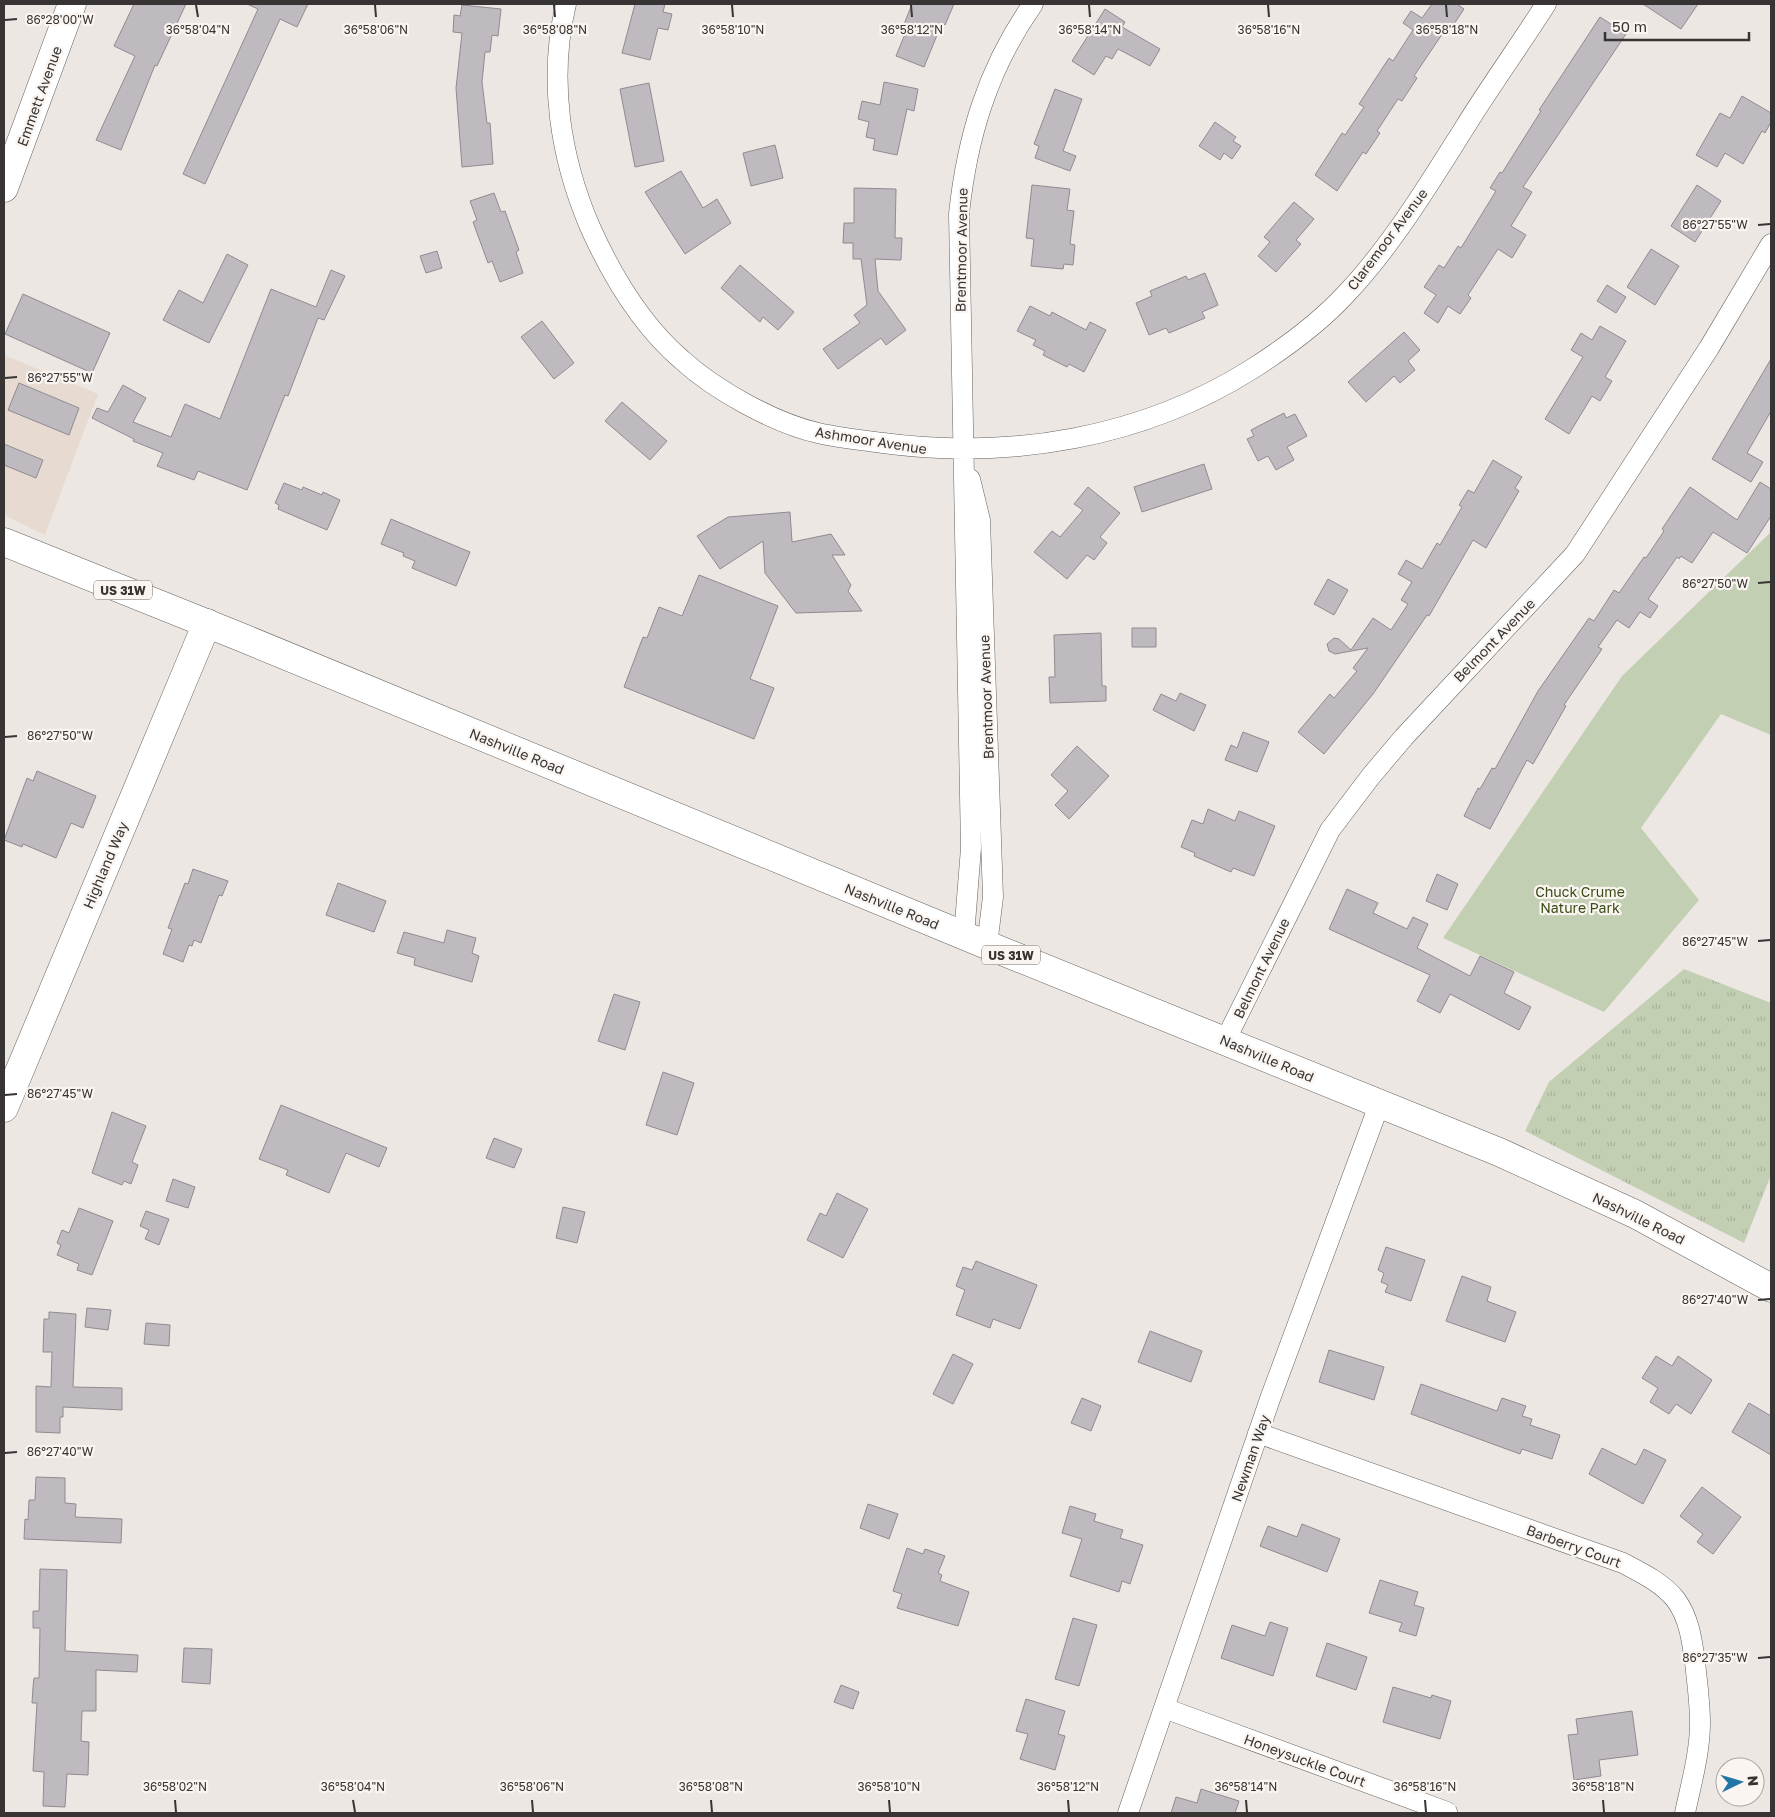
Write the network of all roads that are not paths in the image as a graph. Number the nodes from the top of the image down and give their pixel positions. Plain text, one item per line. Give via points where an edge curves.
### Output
1 (72, 4) edge
2 (566, 4) edge
3 (1033, 4) edge
4 (1546, 4) edge
5 (4, 188) edge
6 (1771, 244) edge
7 (962, 451) junction
8 (4, 542) edge
9 (207, 624) junction
10 (976, 940) junction
11 (1225, 1041) junction
12 (1380, 1105) junction
13 (4, 1108) edge
14 (1771, 1288) edge
15 (1258, 1433) junction
16 (1164, 1708) junction
17 (1448, 1812) edge
18 (1128, 1813) edge
19 (1685, 1813) edge

1 - 5 main road, Emmett Avenue
2 - 7 street, Ashmoor Avenue via 556,78 562,141 579,201 604,260 637,312 681,360 727,393 764,412 813,432
3 - 7 street, Brentmoor Avenue via 1000,59 982,101 963,174 958,214
4 - 7 street, Claremoor Avenue via 1431,180 1373,262 1346,295 1315,324 1250,370 1143,420 1108,432 1045,444
6 - 11 street, Belmont Avenue via 1709,348 1575,554 1404,737 1330,830
7 - 10 street, Brentmoor Avenue
8 - 9 main road, Nashville Road / US 31W
9 - 10 main road, Nashville Road / US 31W
9 - 13 main road, Highland Way
10 - 11 main road, Nashville Road / US 31W
11 - 12 main road, Nashville Road / US 31W
12 - 14 main road, Nashville Road / US 31W via 1499,1152 1635,1214
12 - 15 street, Newman Way
15 - 16 street, Newman Way
15 - 19 street, Barberry Court via 1623,1563 1663,1588 1676,1600 1686,1617 1692,1639 1698,1695 1697,1756
16 - 17 street, Honeysuckle Court
16 - 18 street, Newman Way

